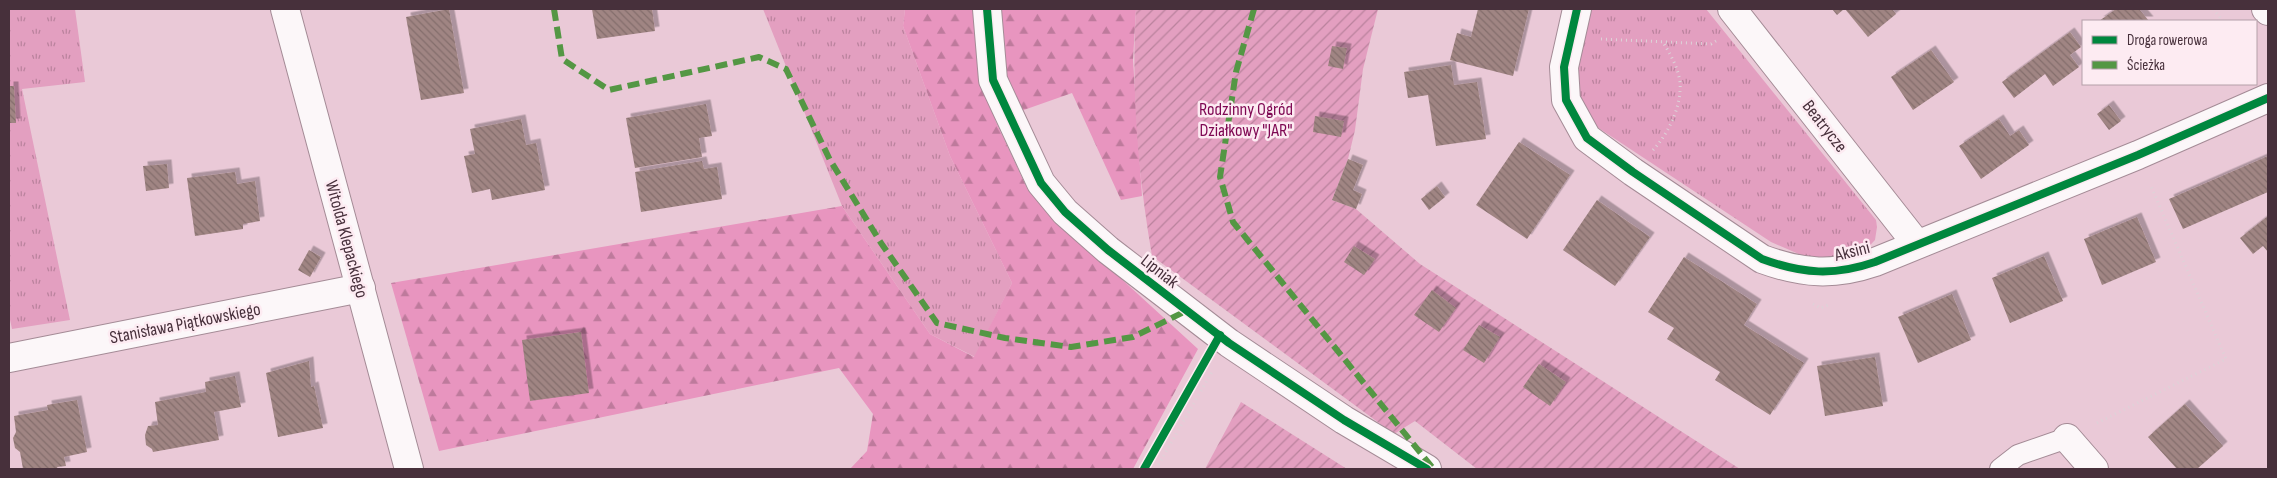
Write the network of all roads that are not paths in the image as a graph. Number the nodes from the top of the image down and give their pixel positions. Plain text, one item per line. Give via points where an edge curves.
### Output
1 (285, 9) edge
2 (988, 9) edge
3 (1738, 15) edge
4 (1574, 21) edge
5 (2268, 98) edge
6 (1916, 243) junction
7 (361, 288) junction
8 (9, 358) edge
9 (2067, 438) joint
10 (409, 469) edge
11 (1427, 469) edge
12 (2000, 469) edge
13 (2094, 469) edge

1 - 7 street, Witolda Klepackiego
2 - 11 street, Lipniak via 993,80 1041,183 1065,212 1108,250 1229,343 1344,420
3 - 6 street, Beatrycze
4 - 6 street, Aksini via 1564,67 1566,100 1587,138 1762,259 1814,271 1852,270
5 - 6 street, Aksini via 2138,155
7 - 8 street, Stanisława Piątkowskiego
7 - 10 street, Witolda Klepackiego
9 - 12 lane via 2018,455
9 - 13 street

